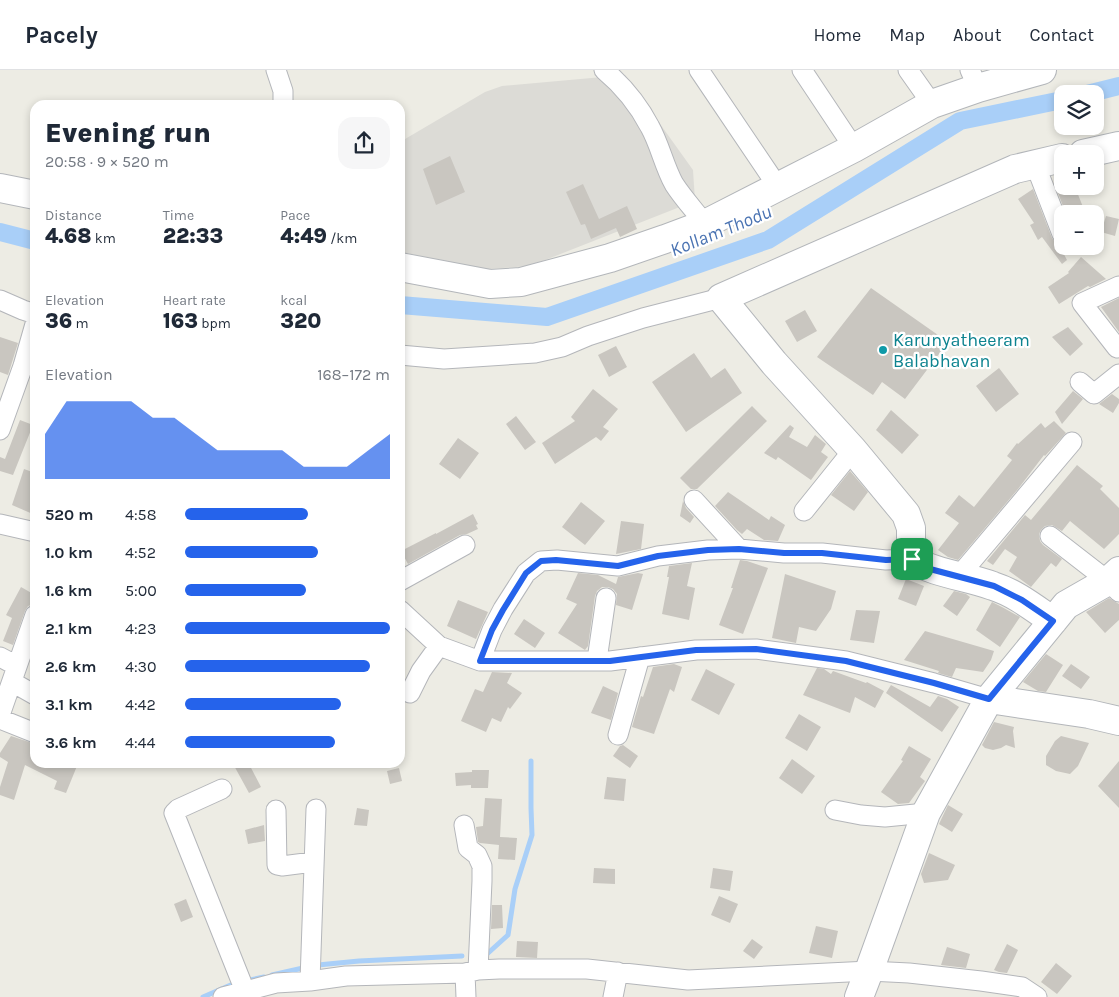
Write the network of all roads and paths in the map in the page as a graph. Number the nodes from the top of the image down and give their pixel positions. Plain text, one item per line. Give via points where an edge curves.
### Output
1 (276, 70) edge
2 (604, 70) edge
3 (699, 70) edge
4 (802, 70) edge
5 (908, 70) edge
6 (1042, 70) edge
7 (974, 79) edge
8 (283, 100) edge
9 (932, 104) junction
10 (1119, 146) edge
11 (854, 148) junction
12 (1104, 149) edge
13 (1054, 160) edge
14 (1036, 164) junction
15 (778, 187) junction
16 (0, 188) edge
17 (30, 193) edge
18 (1054, 212) edge
19 (705, 224) junction
20 (405, 268) edge
21 (1119, 286) edge
22 (721, 298) junction
23 (0, 300) edge
24 (30, 312) edge
25 (30, 342) edge
26 (1118, 348) edge
27 (405, 355) edge
28 (1119, 374) edge
29 (1080, 382) dead end
30 (0, 430) edge
31 (1072, 442) dead end
32 (854, 450) junction
33 (694, 500) dead end
34 (804, 511) dead end
35 (0, 524) edge
36 (30, 531) edge
37 (1050, 536) dead end
38 (465, 545) dead end
39 (739, 549) junction
40 (912, 559) junction
41 (958, 577) junction
42 (405, 578) edge
43 (1115, 581) edge
44 (606, 598) dead end
45 (405, 615) edge
46 (1053, 621) junction
47 (30, 645) edge
48 (439, 646) junction
49 (0, 657) edge
50 (640, 657) junction
51 (597, 660) junction
52 (480, 661) junction
53 (15, 674) junction
54 (30, 690) edge
55 (410, 693) dead end
56 (989, 699) junction
57 (0, 715) edge
58 (0, 719) edge
59 (1119, 721) edge
60 (30, 731) edge
61 (618, 735) dead end
62 (222, 789) dead end
63 (316, 809) dead end
64 (276, 810) dead end
65 (835, 810) dead end
66 (926, 813) junction
67 (464, 825) dead end
68 (313, 862) junction
69 (471, 971) junction
70 (870, 971) junction
71 (618, 972) junction
72 (310, 981) junction
73 (245, 991) junction
74 (223, 997) edge
75 (466, 997) edge
76 (614, 997) edge
77 (859, 997) edge
78 (1037, 997) edge

1 - 8 street
2 - 19 street via 642,114 675,184
3 - 15 street
4 - 11 street
5 - 9 street
6 - 7 street
7 - 9 street
9 - 11 street
10 - 12 street
11 - 15 street
13 - 14 street
14 - 18 street
14 - 22 street via 1015,169
15 - 19 street
16 - 17 street
19 - 20 street via 610,258 521,282 490,284
21 - 26 street via 1082,303
22 - 27 street via 643,318 562,347 535,353 444,359
22 - 32 street via 774,363
23 - 24 street
25 - 30 street
28 - 29 street via 1094,394
31 - 41 street
32 - 34 street
32 - 40 street via 906,514 911,528
33 - 39 street
35 - 36 street
37 - 43 street
38 - 42 street
39 - 40 street
39 - 52 street via 658,556 618,566 541,561 526,573 503,610
40 - 41 street via 930,569
41 - 46 street via 1006,592
43 - 46 street via 1066,605
44 - 51 street
45 - 48 street
46 - 56 street
47 - 53 street
48 - 52 street
48 - 55 street
49 - 53 street
50 - 51 street
50 - 56 street via 696,650 756,649 846,661
50 - 61 street
51 - 52 street
53 - 54 street
53 - 57 street
56 - 59 street
56 - 66 street
58 - 60 street
62 - 73 street via 174,813
63 - 68 street
64 - 68 street via 277,864
65 - 66 street via 885,817
66 - 70 street
67 - 69 street via 468,848 477,855 482,866
68 - 72 street
69 - 71 street via 587,969
69 - 72 street via 346,976
69 - 75 street
70 - 71 street via 688,980
70 - 77 street
70 - 78 street via 1022,987
71 - 76 street
72 - 73 street via 276,983
73 - 74 street

